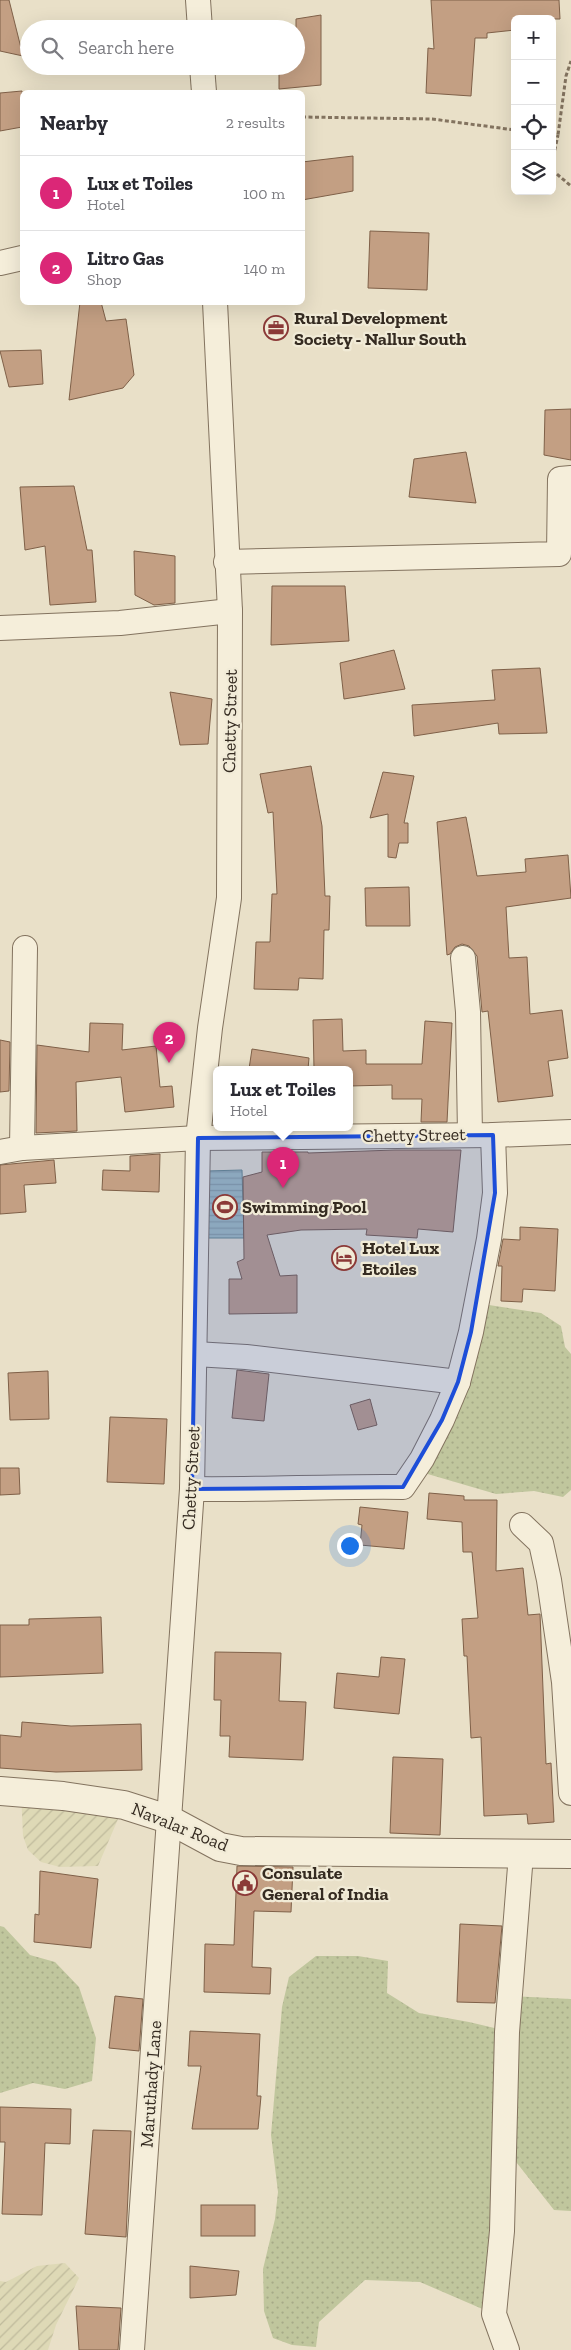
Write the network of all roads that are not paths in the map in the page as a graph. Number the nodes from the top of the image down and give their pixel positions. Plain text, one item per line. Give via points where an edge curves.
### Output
1 (198, 0) edge
2 (199, 20) edge
3 (203, 75) edge
4 (204, 90) edge
5 (20, 258) edge
6 (0, 263) edge
7 (215, 305) edge
8 (571, 478) edge
9 (226, 562) junction
10 (230, 611) junction
11 (0, 628) edge
12 (25, 948) dead end
13 (463, 958) dead end
14 (571, 1132) edge
15 (482, 1135) junction
16 (198, 1138) junction
17 (11, 1150) edge
18 (195, 1354) junction
19 (458, 1382) junction
20 (192, 1489) junction
21 (522, 1525) dead end
22 (0, 1791) edge
23 (571, 1793) edge
24 (168, 1818) junction
25 (521, 1854) junction
26 (571, 1854) edge
27 (132, 2350) edge
28 (507, 2350) edge

1 - 2 street
3 - 4 street
5 - 6 street
7 - 9 street, Chetty Street
8 - 9 street via 560,479 559,554
9 - 10 street, Chetty Street
10 - 11 street via 120,623
10 - 16 street, Chetty Street via 229,898
12 - 17 street
13 - 15 street
14 - 15 street, Chetty Street
15 - 16 street, Chetty Street
15 - 19 street via 494,1193 489,1239
16 - 17 street
16 - 18 street, Chetty Street
18 - 19 street via 246,1356
18 - 20 street, Chetty Street
19 - 20 street via 422,1459 403,1487
20 - 24 street, Chetty Street
21 - 23 street via 540,1543 549,1580 564,1682
22 - 24 street, Navalar Road via 124,1805
24 - 25 street, Navalar Road via 220,1847 241,1851
24 - 27 street, Maruthady Lane via 165,1903
25 - 26 street, Navalar Road
25 - 28 street via 508,2032 502,2231 494,2314

